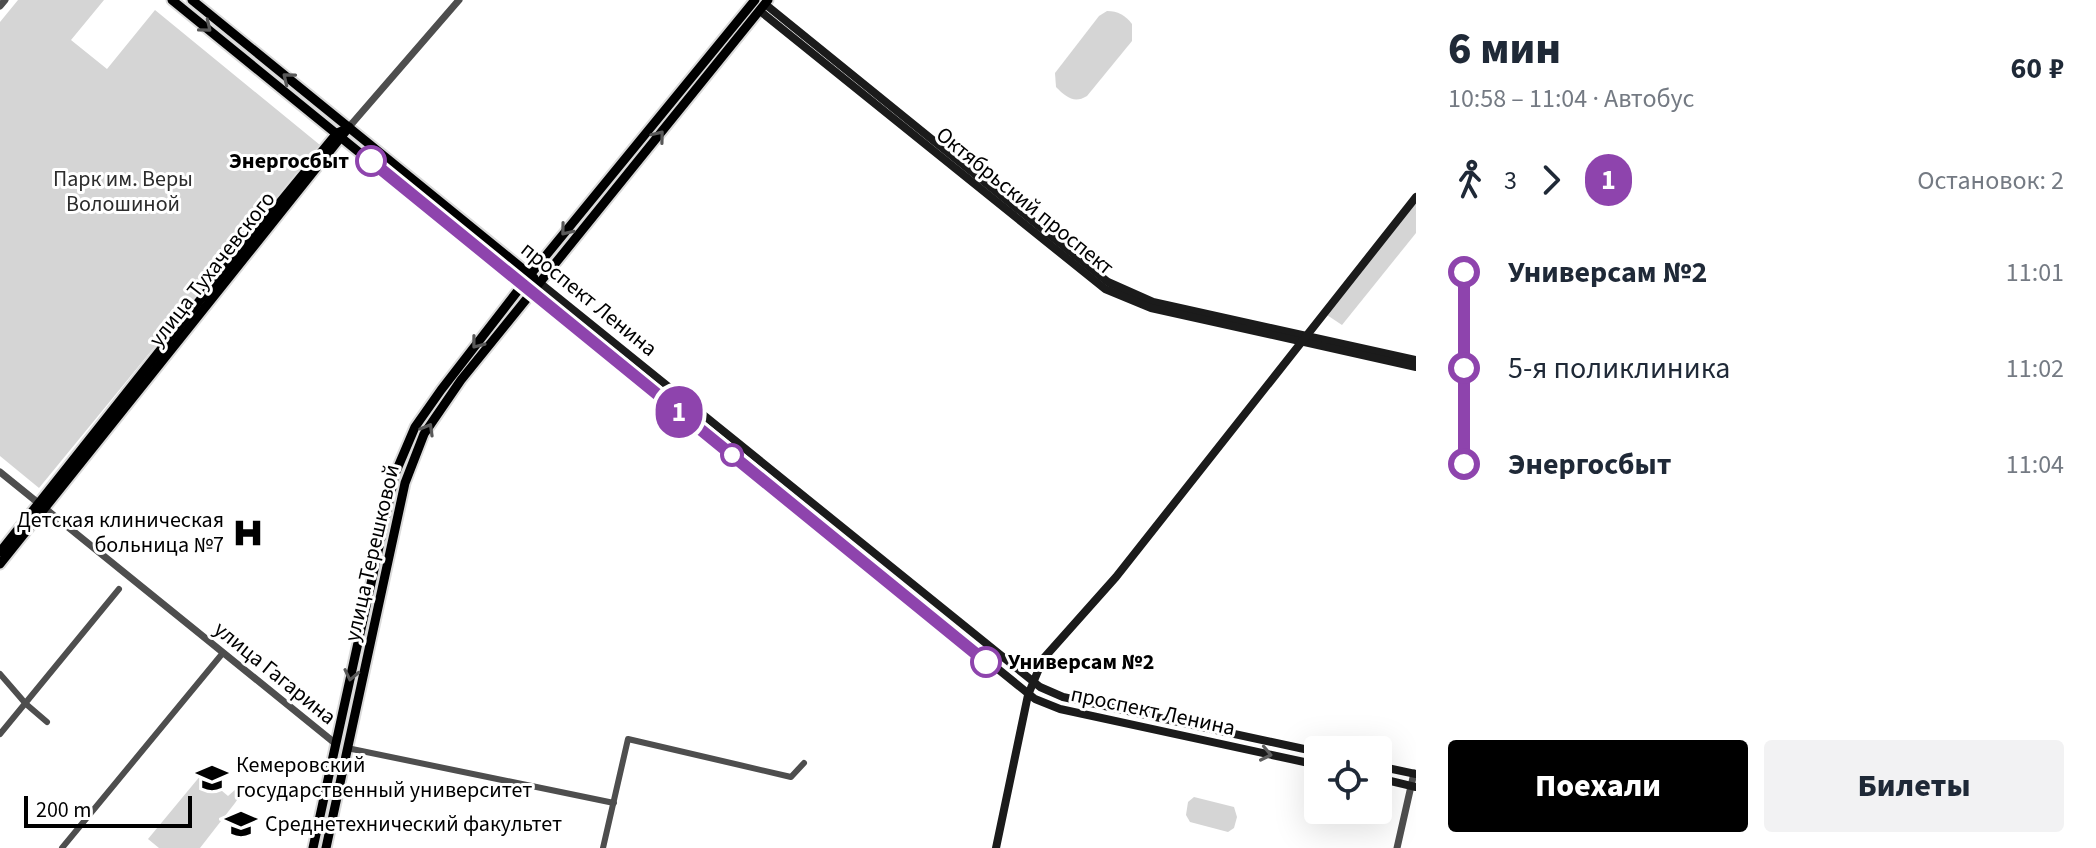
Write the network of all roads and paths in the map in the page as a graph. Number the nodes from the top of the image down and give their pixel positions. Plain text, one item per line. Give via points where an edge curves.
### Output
1 (5, 0) edge
2 (172, 0) edge
3 (192, 0) edge
4 (459, 0) edge
5 (758, 3) edge
6 (0, 6) edge
7 (349, 127) junction
8 (339, 135) junction
9 (1416, 197) edge
10 (530, 275) junction
11 (540, 283) junction
12 (522, 285) junction
13 (532, 292) junction
14 (1304, 339) junction
15 (1416, 360) edge
16 (1416, 367) edge
17 (689, 420) junction
18 (716, 425) junction
19 (0, 472) edge
20 (42, 506) junction
21 (0, 552) edge
22 (0, 564) edge
23 (119, 589) dead end
24 (222, 654) junction
25 (0, 674) edge
26 (1032, 682) junction
27 (1028, 695) junction
28 (26, 704) junction
29 (47, 722) dead end
30 (0, 734) edge
31 (336, 744) junction
32 (347, 748) junction
33 (1304, 749) edge
34 (1304, 762) edge
35 (804, 763) dead end
36 (1392, 769) edge
37 (1415, 774) edge
38 (1392, 781) edge
39 (1413, 786) edge
40 (614, 803) junction
41 (62, 848) edge
42 (313, 848) edge
43 (326, 848) edge
44 (603, 848) edge
45 (996, 848) edge
46 (1397, 848) edge

1 - 6 street
2 -> 8 main road, проспект Ленина
7 -> 3 main road, проспект Ленина
4 - 7 street
5 -> 10 main road, улица Терешковой
11 -> 5 main road, улица Терешковой
5 - 14 main road, Октябрьский проспект via 1108,282 1153,302
7 - 8 main road, улица Тухачевского
7 - 10 main road, проспект Ленина
8 - 12 main road, проспект Ленина
8 - 20 main road, улица Тухачевского via 204,295
9 - 14 main road
10 - 11 main road, проспект Ленина
10 - 12 main road, улица Терешковой
11 - 13 main road, улица Терешковой
11 - 18 main road, проспект Ленина
12 - 13 main road, проспект Ленина
12 -> 31 main road, улица Терешковой via 434,399 403,452
13 - 17 main road, проспект Ленина
32 -> 13 main road, улица Терешковой via 413,457 437,413
14 - 15 main road, Октябрьский проспект
14 - 16 main road, Октябрьский проспект
14 - 26 main road via 1116,577 1049,651
17 - 18 main road via 696,417
17 - 27 main road, проспект Ленина
18 - 26 main road, проспект Ленина
19 - 20 street, улица Гагарина
20 - 21 main road, улица Тухачевского
20 - 22 main road, улица Тухачевского
20 - 24 street, улица Гагарина
23 - 28 street
24 - 31 street, улица Гагарина
24 - 41 street
25 - 28 street
26 - 27 main road
26 - 33 main road, проспект Ленина via 1056,695
27 -> 34 main road, проспект Ленина via 1060,709
27 - 45 main road
28 - 29 street
28 - 30 street
31 - 32 main road, улица Гагарина
31 - 42 main road, улица Терешковой
32 - 40 street, улица Гагарина
32 - 43 main road, улица Терешковой
35 - 40 street via 791,777 628,739
36 - 37 main road
37 - 39 street
38 - 39 main road
39 - 46 street
40 - 44 street

